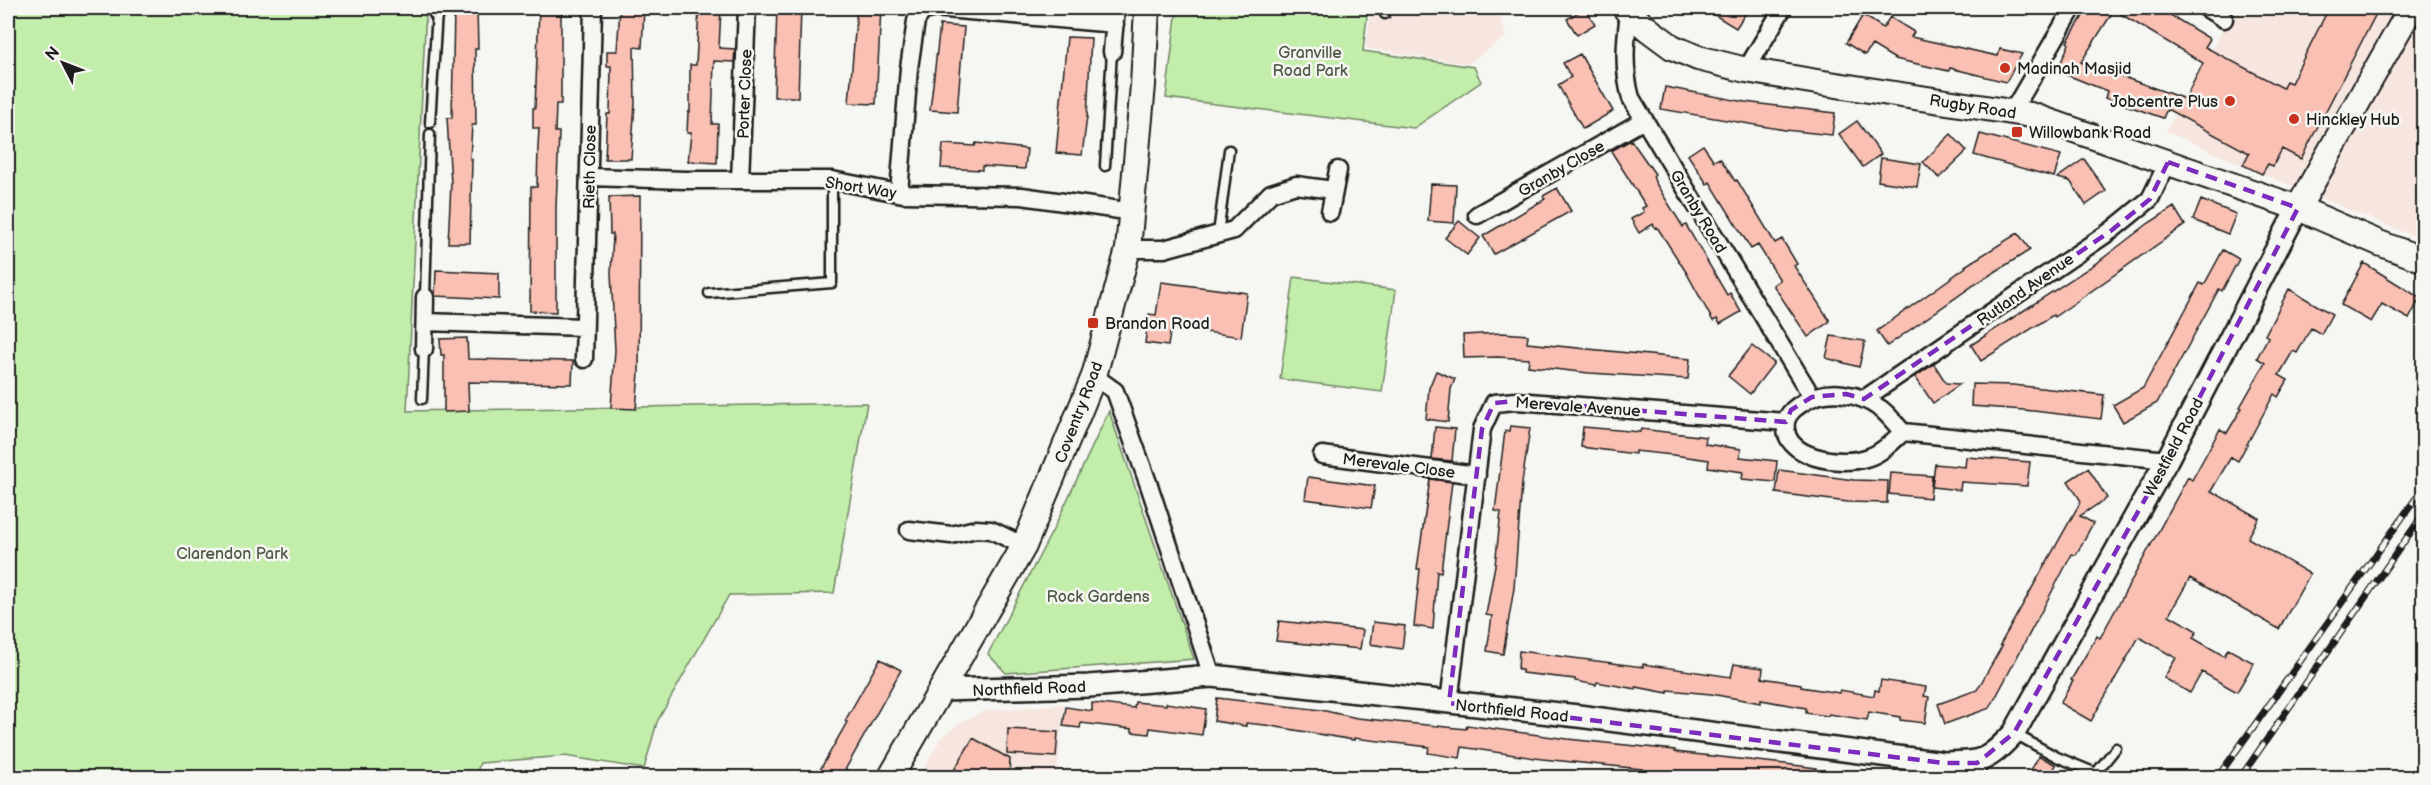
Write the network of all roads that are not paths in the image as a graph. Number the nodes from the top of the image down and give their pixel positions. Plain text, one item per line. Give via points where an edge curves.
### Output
1 (593, 8) edge
2 (747, 8) edge
3 (1147, 8) edge
4 (1783, 8) edge
5 (2073, 8) edge
6 (2206, 8) edge
7 (2413, 9) edge
8 (437, 10) edge
9 (1627, 10) edge
10 (1030, 12) edge
11 (1115, 16) edge
12 (2224, 20) dead end
13 (1112, 52) joint
14 (1746, 70) junction
15 (2012, 112) junction
16 (1644, 120) junction
17 (430, 123) dead end
18 (430, 134) dead end
19 (1229, 150) dead end
20 (2168, 162) junction
21 (1105, 166) dead end
22 (1338, 170) dead end
23 (589, 177) junction
24 (740, 180) junction
25 (832, 180) junction
26 (1333, 190) junction
27 (899, 193) junction
28 (2298, 208) junction
29 (1132, 212) junction
30 (1330, 212) dead end
31 (1477, 215) dead end
32 (1218, 234) junction
33 (1128, 249) junction
34 (2424, 260) edge
35 (709, 293) dead end
36 (425, 297) joint
37 (425, 322) junction
38 (584, 327) junction
39 (424, 349) joint
40 (584, 359) dead end
41 (1094, 376) junction
42 (1812, 397) junction
43 (423, 399) dead end
44 (1864, 399) junction
45 (1786, 422) junction
46 (1903, 432) junction
47 (1322, 455) dead end
48 (2167, 460) junction
49 (1477, 475) junction
50 (909, 530) dead end
51 (1024, 546) junction
52 (1212, 676) junction
53 (2043, 682) joint
54 (941, 690) junction
55 (1449, 703) junction
56 (2014, 733) junction
57 (2116, 748) dead end
58 (1976, 770) edge
59 (890, 777) edge

1 - 23 street, Rieth Close
2 - 24 street, Porter Close
3 - 29 main road, Coventry Road
4 - 14 street
5 - 15 street
6 - 12 street
7 - 28 main road
8 - 17 lane
9 - 14 main road, Rugby Road via 1672,46 1698,58
9 - 16 street, Granby Road via 1625,77
10 - 11 street
10 - 27 street via 934,8 922,12 916,21 909,68
11 - 13 street
13 - 21 lane
14 - 15 main road, Rugby Road
15 - 20 main road, Rugby Road via 2066,126
16 - 31 street, Granby Close
16 - 42 street, Granby Road
18 - 36 lane
19 - 32 lane
20 - 28 main road, Rugby Road
20 - 44 street, Rutland Avenue via 2150,199 2112,230
22 - 26 street
23 - 24 street, Short Way
23 - 38 street, Rieth Close
24 - 25 street, Short Way
25 - 27 street, Short Way
25 - 35 lane via 832,283
26 - 30 street
26 - 32 street via 1296,185 1271,193 1234,230
27 - 29 street, Short Way via 1022,196
28 - 34 main road, Rugby Road
28 - 48 street, Westfield Road
29 - 33 main road, Coventry Road
32 - 33 street via 1164,249
33 - 41 main road, Coventry Road
36 - 37 street
37 - 38 street
37 - 39 street
38 - 40 street, Rieth Close
39 - 43 lane
41 - 51 main road, Coventry Road
41 - 52 street via 1115,391
42 - 44 street via 1846,393
42 - 45 street via 1791,410
44 - 46 street via 1882,409
45 - 46 street via 1789,439 1803,452 1843,462 1868,458
45 - 49 street, Merevale Avenue via 1516,401 1494,403 1482,429
46 - 48 street
47 - 49 street, Merevale Close
48 - 53 street, Westfield Road
49 - 55 street, Merevale Avenue
50 - 51 street via 951,535 991,530
51 - 54 main road, Coventry Road
52 - 54 street, Northfield Road via 1089,686
52 - 55 street, Northfield Road
53 - 56 street, Northfield Road
54 - 59 main road, Coventry Road
55 - 58 street, Northfield Road via 1578,716
56 - 57 lane via 2096,773
56 - 58 street, Northfield Road

